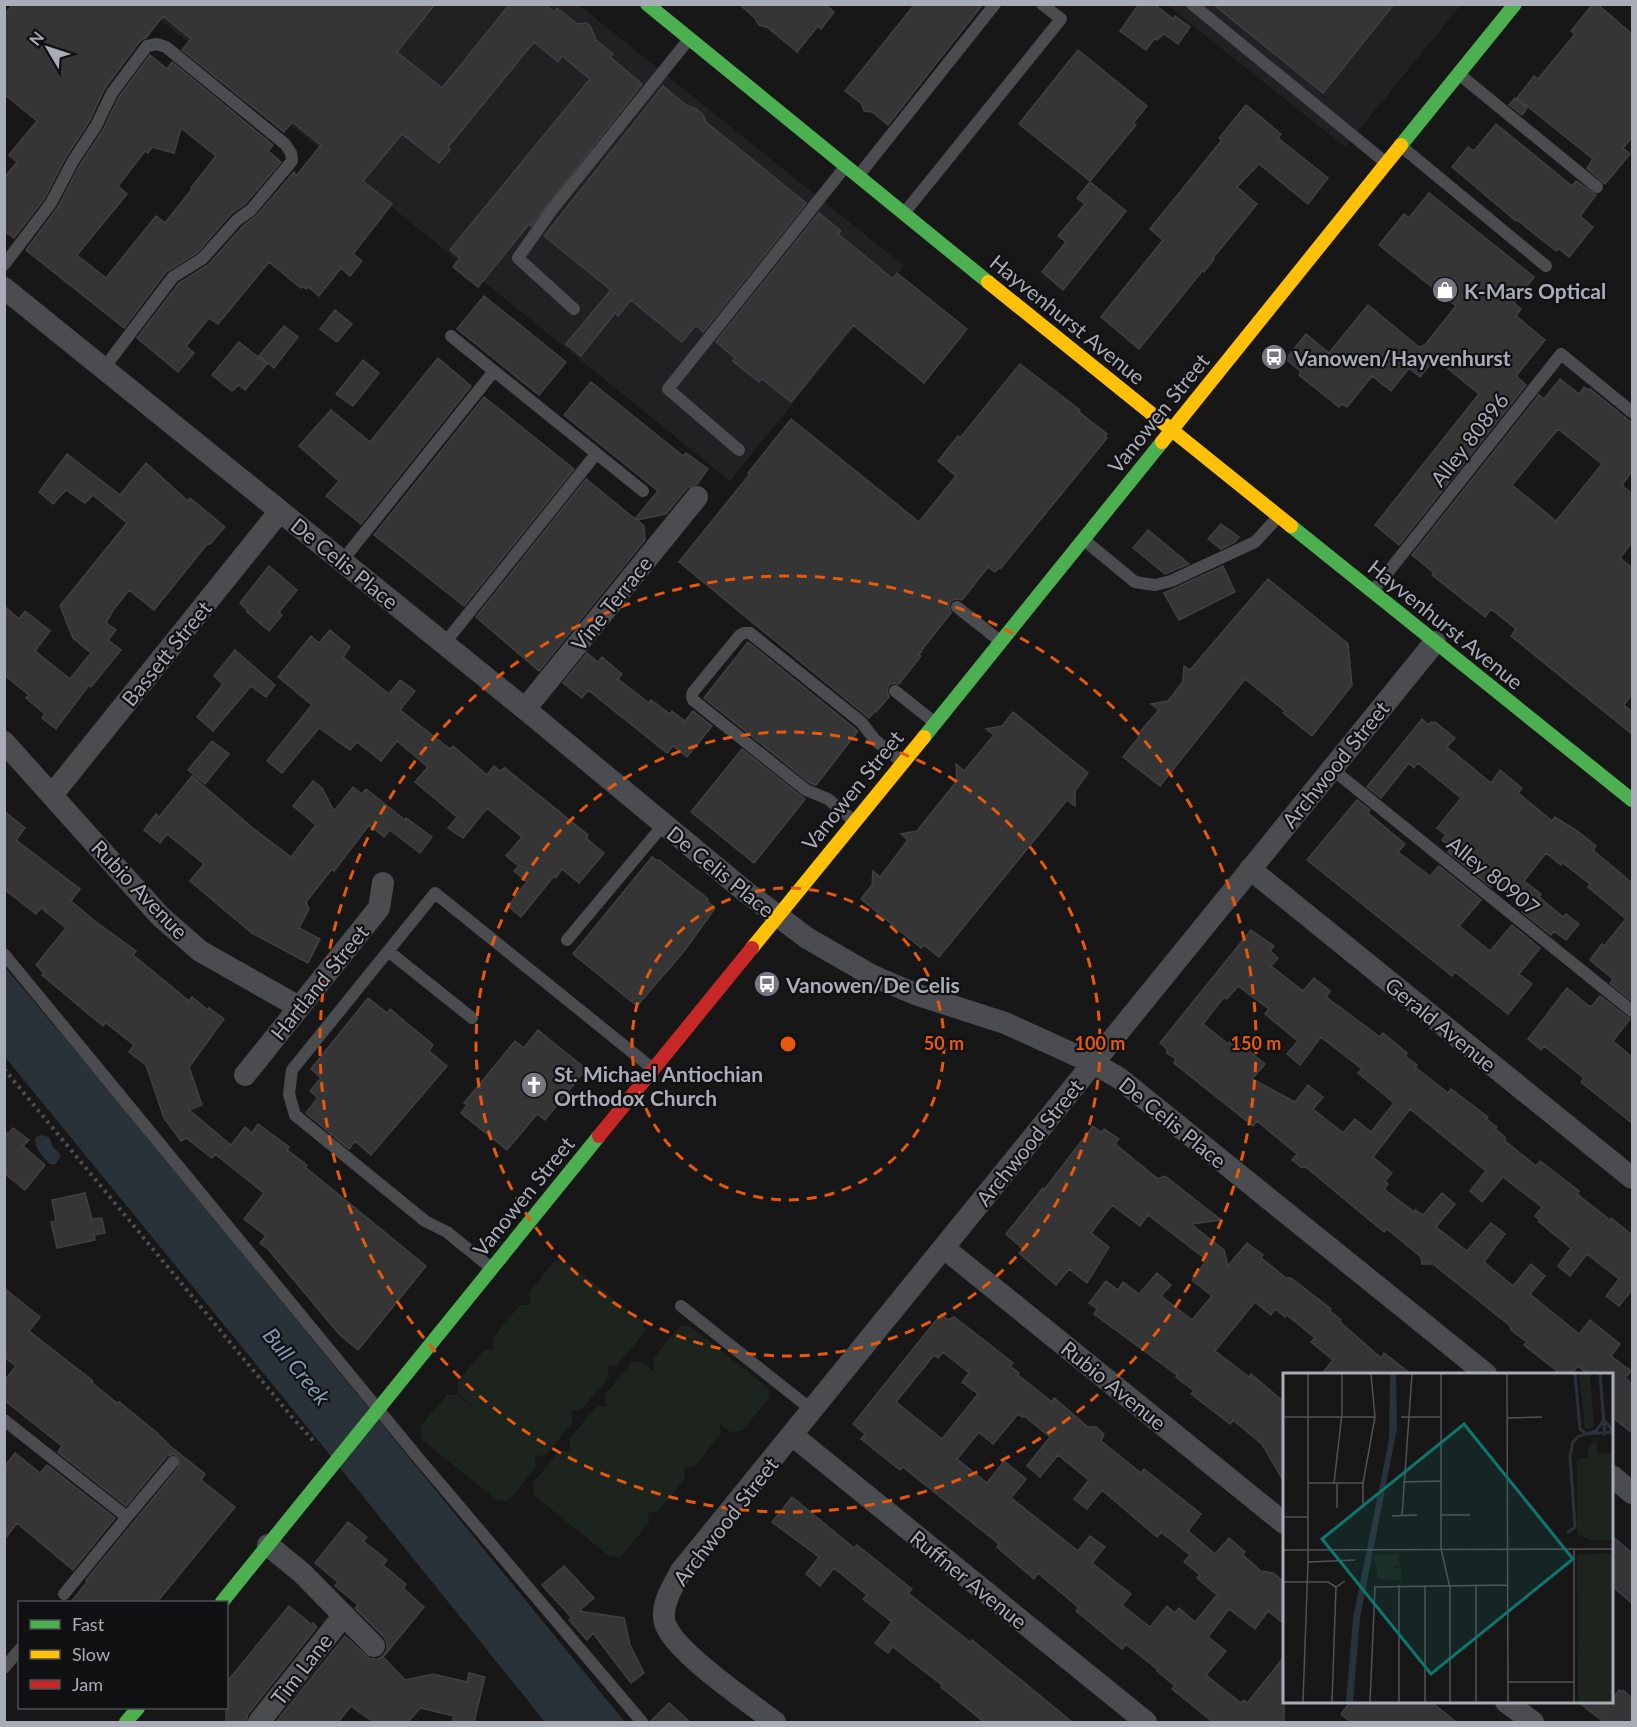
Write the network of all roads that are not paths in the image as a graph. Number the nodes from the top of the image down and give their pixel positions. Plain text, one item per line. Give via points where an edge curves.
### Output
1 (647, 4) edge
2 (995, 4) edge
3 (1042, 4) edge
4 (1192, 4) edge
5 (1515, 4) edge
6 (689, 39) junction
7 (1459, 74) junction
8 (1400, 146) junction
9 (1386, 163) junction
10 (846, 166) junction
11 (858, 176) junction
12 (1597, 187) dead end
13 (904, 213) junction
14 (4, 265) edge
15 (1546, 266) dead end
16 (4, 288) edge
17 (574, 309) dead end
18 (451, 336) dead end
19 (104, 368) junction
20 (494, 371) junction
21 (1632, 412) edge
22 (1171, 429) junction
23 (739, 450) dead end
24 (596, 454) junction
25 (642, 491) dead end
26 (697, 496) dead end
27 (280, 511) junction
28 (1279, 516) junction
29 (1083, 539) junction
30 (342, 561) junction
31 (1373, 591) junction
32 (957, 607) dead end
33 (1001, 642) junction
34 (1435, 642) junction
35 (444, 644) junction
36 (896, 691) dead end
37 (525, 709) junction
38 (934, 723) junction
39 (4, 742) edge
40 (902, 762) junction
41 (1332, 769) junction
42 (52, 795) junction
43 (1632, 800) edge
44 (854, 821) junction
45 (664, 824) junction
46 (1250, 869) junction
47 (383, 883) dead end
48 (776, 915) junction
49 (567, 940) dead end
50 (388, 951) junction
51 (4, 954) edge
52 (299, 1007) junction
53 (1632, 1011) edge
54 (472, 1018) dead end
55 (1093, 1063) junction
56 (653, 1069) junction
57 (244, 1075) dead end
58 (1632, 1178) edge
59 (944, 1248) junction
60 (491, 1268) junction
61 (681, 1306) dead end
62 (1485, 1373) edge
63 (378, 1408) junction
64 (812, 1410) junction
65 (4, 1420) edge
66 (792, 1435) junction
67 (173, 1462) dead end
68 (1613, 1478) edge
69 (1632, 1493) edge
70 (127, 1517) junction
71 (1283, 1522) edge
72 (268, 1545) junction
73 (64, 1594) dead end
74 (223, 1601) edge
75 (344, 1614) junction
76 (374, 1646) dead end
77 (18, 1651) edge
78 (4, 1668) edge
79 (1509, 1703) edge
80 (136, 1709) edge
81 (126, 1722) edge
82 (259, 1722) edge
83 (642, 1722) edge
84 (775, 1722) edge
85 (1146, 1722) edge
86 (1533, 1722) edge

1 - 6 main road, Hayvenhurst Avenue
2 - 11 lane
3 - 13 lane via 1061,19
4 - 9 lane
5 - 7 main road, Vanowen Street
6 - 10 main road, Hayvenhurst Avenue
6 - 17 lane via 518,258
7 - 8 main road, Vanowen Street
7 - 12 lane
8 - 9 main road, Vanowen Street
8 - 15 lane
9 - 22 main road, Vanowen Street
10 - 11 main road, Hayvenhurst Avenue
10 - 23 lane via 668,389
11 - 13 main road, Hayvenhurst Avenue
13 - 22 main road, Hayvenhurst Avenue
14 - 19 lane via 51,203 112,93 147,46 166,46 285,144 292,161 251,210 202,258 173,277
16 - 19 street, De Celis Place
18 - 20 lane
19 - 27 street, De Celis Place
20 - 24 lane
20 - 30 lane
21 - 31 lane, Alley 80896 via 1561,354
22 - 28 main road, Hayvenhurst Avenue
22 - 29 main road, Vanowen Street
24 - 25 lane
24 - 35 lane
26 - 37 street, Vine Terrace
27 - 30 street, De Celis Place
27 - 42 street, Bassett Street
28 - 29 lane via 1255,542 1155,585 1135,582
28 - 31 main road, Hayvenhurst Avenue
29 - 33 main road, Vanowen Street
30 - 35 street, De Celis Place
31 - 34 main road, Hayvenhurst Avenue
32 - 33 lane
33 - 38 main road, Vanowen Street
34 - 41 street, Archwood Street
34 - 43 main road, Hayvenhurst Avenue
35 - 37 street, De Celis Place
36 - 38 lane
37 - 45 street, De Celis Place
38 - 40 main road, Vanowen Street
39 - 42 street, Rubio Avenue
40 - 44 main road, Vanowen Street
40 - 44 lane via 875,740 861,722 750,633 740,635 693,692 693,700 806,790 828,799
41 - 46 street, Archwood Street
41 - 53 lane, Alley 80907
42 - 52 street, Rubio Avenue via 160,916 200,951
44 - 48 main road, Vanowen Street
45 - 48 street, De Celis Place
45 - 49 lane
46 - 55 street, Archwood Street
46 - 58 street, Gerald Avenue
47 - 52 street, Hartland Street via 379,908
48 - 55 street, De Celis Place via 871,975 915,994 1005,1023
48 - 56 main road, Vanowen Street
50 - 54 lane
50 - 56 lane via 435,893
50 - 60 lane via 292,1070 289,1094 295,1115 425,1221 447,1232
51 - 63 lane
52 - 57 street, Hartland Street
55 - 59 street, Archwood Street
55 - 62 street, De Celis Place via 1119,1078
56 - 60 main road, Vanowen Street
59 - 64 street, Archwood Street
59 - 71 street, Rubio Avenue
60 - 63 main road, Vanowen Street
61 - 64 lane
63 - 72 main road, Vanowen Street
63 - 83 lane
64 - 66 street, Archwood Street
65 - 70 lane
66 - 84 street, Archwood Street via 681,1571 666,1598 665,1623 681,1649
66 - 85 street, Ruffner Avenue
67 - 70 lane
68 - 69 street
70 - 73 lane
72 - 74 main road, Vanowen Street
72 - 75 street, Tim Lane
75 - 76 street, Tim Lane
75 - 82 street, Tim Lane
77 - 78 lane
79 - 86 street
80 - 81 main road

